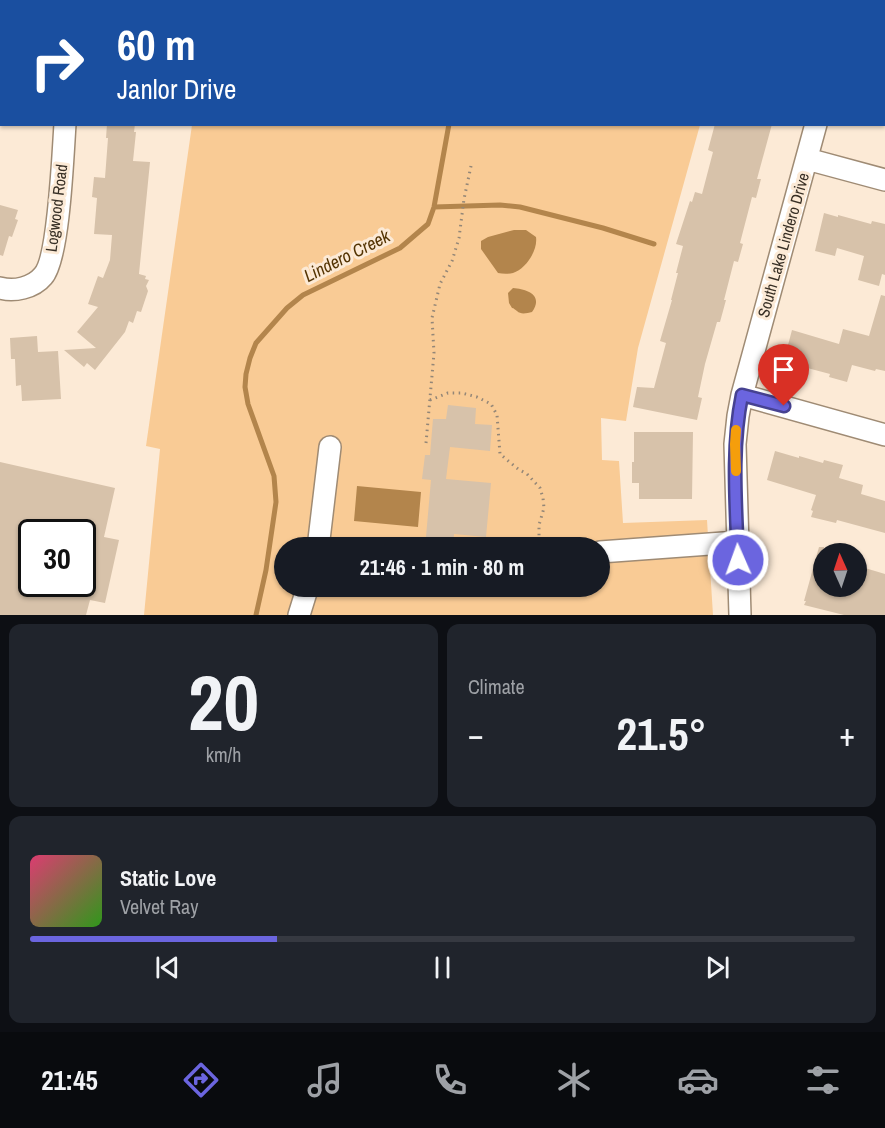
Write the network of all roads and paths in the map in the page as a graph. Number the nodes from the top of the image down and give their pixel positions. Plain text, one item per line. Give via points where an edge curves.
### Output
1 (65, 126) edge
2 (815, 126) edge
3 (807, 159) junction
4 (471, 166) dead end
5 (885, 180) edge
6 (0, 288) edge
7 (742, 395) junction
8 (430, 400) junction
9 (885, 435) edge
10 (426, 443) dead end
11 (330, 447) dead end
12 (319, 537) edge
13 (539, 537) edge
14 (737, 542) junction
15 (610, 551) edge
16 (305, 597) edge
17 (299, 615) edge
18 (740, 615) edge

1 - 6 street, Logwood Road via 56,236 49,266 32,285
2 - 3 street, South Lake Lindero Drive
3 - 5 street
3 - 7 street, South Lake Lindero Drive
4 - 8 path via 459,238 453,261 440,284 432,318
7 - 9 street
7 - 14 street, South Lake Lindero Drive via 735,444
8 - 10 path
8 - 13 path via 462,393 491,404 497,415 500,454 540,488 544,508
11 - 12 street
14 - 15 street
14 - 18 street, South Lake Lindero Drive
16 - 17 street

